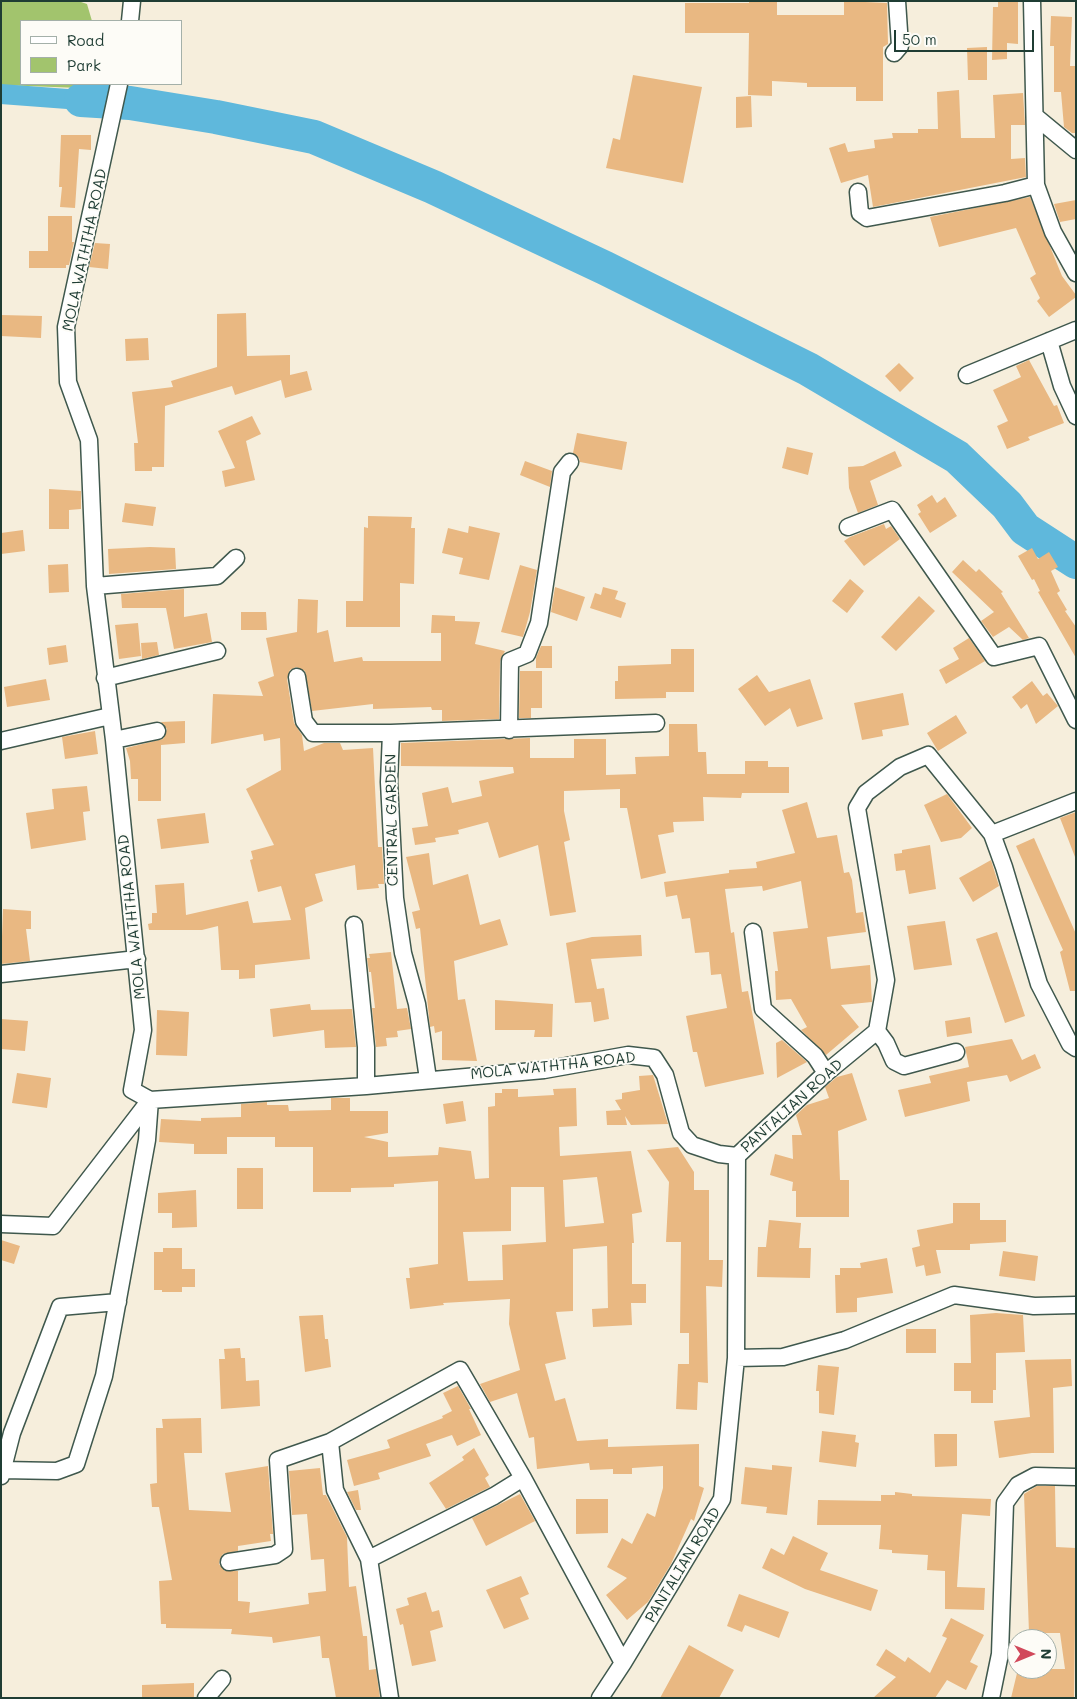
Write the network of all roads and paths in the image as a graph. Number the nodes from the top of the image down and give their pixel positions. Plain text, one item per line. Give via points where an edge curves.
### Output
1 (132, 1) edge
2 (897, 1) edge
3 (1032, 1) edge
4 (130, 20) edge
5 (894, 54) dead end
6 (118, 89) edge
7 (1036, 117) junction
8 (1076, 150) edge
9 (1036, 185) junction
10 (858, 192) dead end
11 (1075, 271) edge
12 (1076, 330) edge
13 (1049, 341) junction
14 (967, 375) dead end
15 (1076, 416) edge
16 (570, 462) dead end
17 (848, 527) dead end
18 (236, 558) dead end
19 (95, 586) junction
20 (216, 650) dead end
21 (297, 677) dead end
22 (106, 678) junction
23 (110, 716) junction
24 (1076, 720) edge
25 (656, 724) dead end
26 (509, 730) junction
27 (156, 731) dead end
28 (391, 733) junction
29 (114, 740) junction
30 (1, 741) edge
31 (1076, 801) edge
32 (992, 834) junction
33 (354, 925) dead end
34 (754, 932) dead end
35 (137, 959) junction
36 (1, 974) edge
37 (877, 1031) junction
38 (1076, 1048) edge
39 (956, 1052) dead end
40 (826, 1072) junction
41 (428, 1079) junction
42 (366, 1086) junction
43 (150, 1100) junction
44 (737, 1156) junction
45 (1, 1224) edge
46 (118, 1302) junction
47 (1076, 1305) edge
48 (736, 1358) junction
49 (330, 1442) junction
50 (2, 1473) edge
51 (1076, 1477) edge
52 (523, 1478) junction
53 (368, 1559) junction
54 (229, 1562) dead end
55 (623, 1663) junction
56 (222, 1679) dead end
57 (206, 1698) edge
58 (390, 1698) edge
59 (600, 1698) edge
60 (990, 1698) edge

1 - 4 street
2 - 5 street via 900,46
3 - 7 street
6 - 19 street, MOLA WATHTHA ROAD via 66,327 68,382 89,440
7 - 8 street
7 - 9 street
9 - 10 street via 867,218 860,213
9 - 11 street via 1053,232
12 - 13 street
13 - 14 street
13 - 15 street via 1062,386
16 - 26 street via 562,472 539,623 527,654 510,661
17 - 24 street via 892,510 994,657 1040,646
18 - 19 street via 217,576
19 - 22 street, MOLA WATHTHA ROAD
20 - 22 street
21 - 28 street via 304,721 313,733
22 - 23 street, MOLA WATHTHA ROAD
23 - 29 street, MOLA WATHTHA ROAD
23 - 30 street
25 - 26 street, CENTRAL GARDEN
26 - 28 street, CENTRAL GARDEN
27 - 29 street
28 - 41 street, CENTRAL GARDEN via 389,782 394,898 403,953 417,1004
29 - 35 street, MOLA WATHTHA ROAD
31 - 32 street
32 - 37 street via 928,755 900,767 866,793 858,808 886,980
32 - 38 street via 1039,984 1070,1044
33 - 42 street via 366,1047
34 - 40 street via 763,1008 815,1056
35 - 36 street
35 - 43 street, MOLA WATHTHA ROAD via 143,1030 132,1090
37 - 39 street via 894,1061 904,1066
37 - 40 street, PANTALIAN ROAD
40 - 44 street, PANTALIAN ROAD
41 - 42 street, MOLA WATHTHA ROAD
41 - 44 street, MOLA WATHTHA ROAD via 544,1070 628,1055 654,1058 665,1075 681,1133 692,1144 718,1154
42 - 43 street, MOLA WATHTHA ROAD
43 - 45 street via 53,1226
43 - 46 street via 147,1140
44 - 48 street, PANTALIAN ROAD
46 - 50 street via 60,1308 12,1433
46 - 50 street via 104,1376 76,1464 56,1471
47 - 48 street via 1034,1306 954,1295 845,1340 783,1357
48 - 55 street, PANTALIAN ROAD via 722,1499
49 - 52 street via 460,1370
49 - 53 street via 335,1490
49 - 54 street via 278,1460 284,1549 275,1556
51 - 60 street via 1035,1476 1018,1485 1005,1503 1000,1654
52 - 53 street via 494,1496
52 - 55 street
53 - 58 street
55 - 59 street, PANTALIAN ROAD
56 - 57 street

